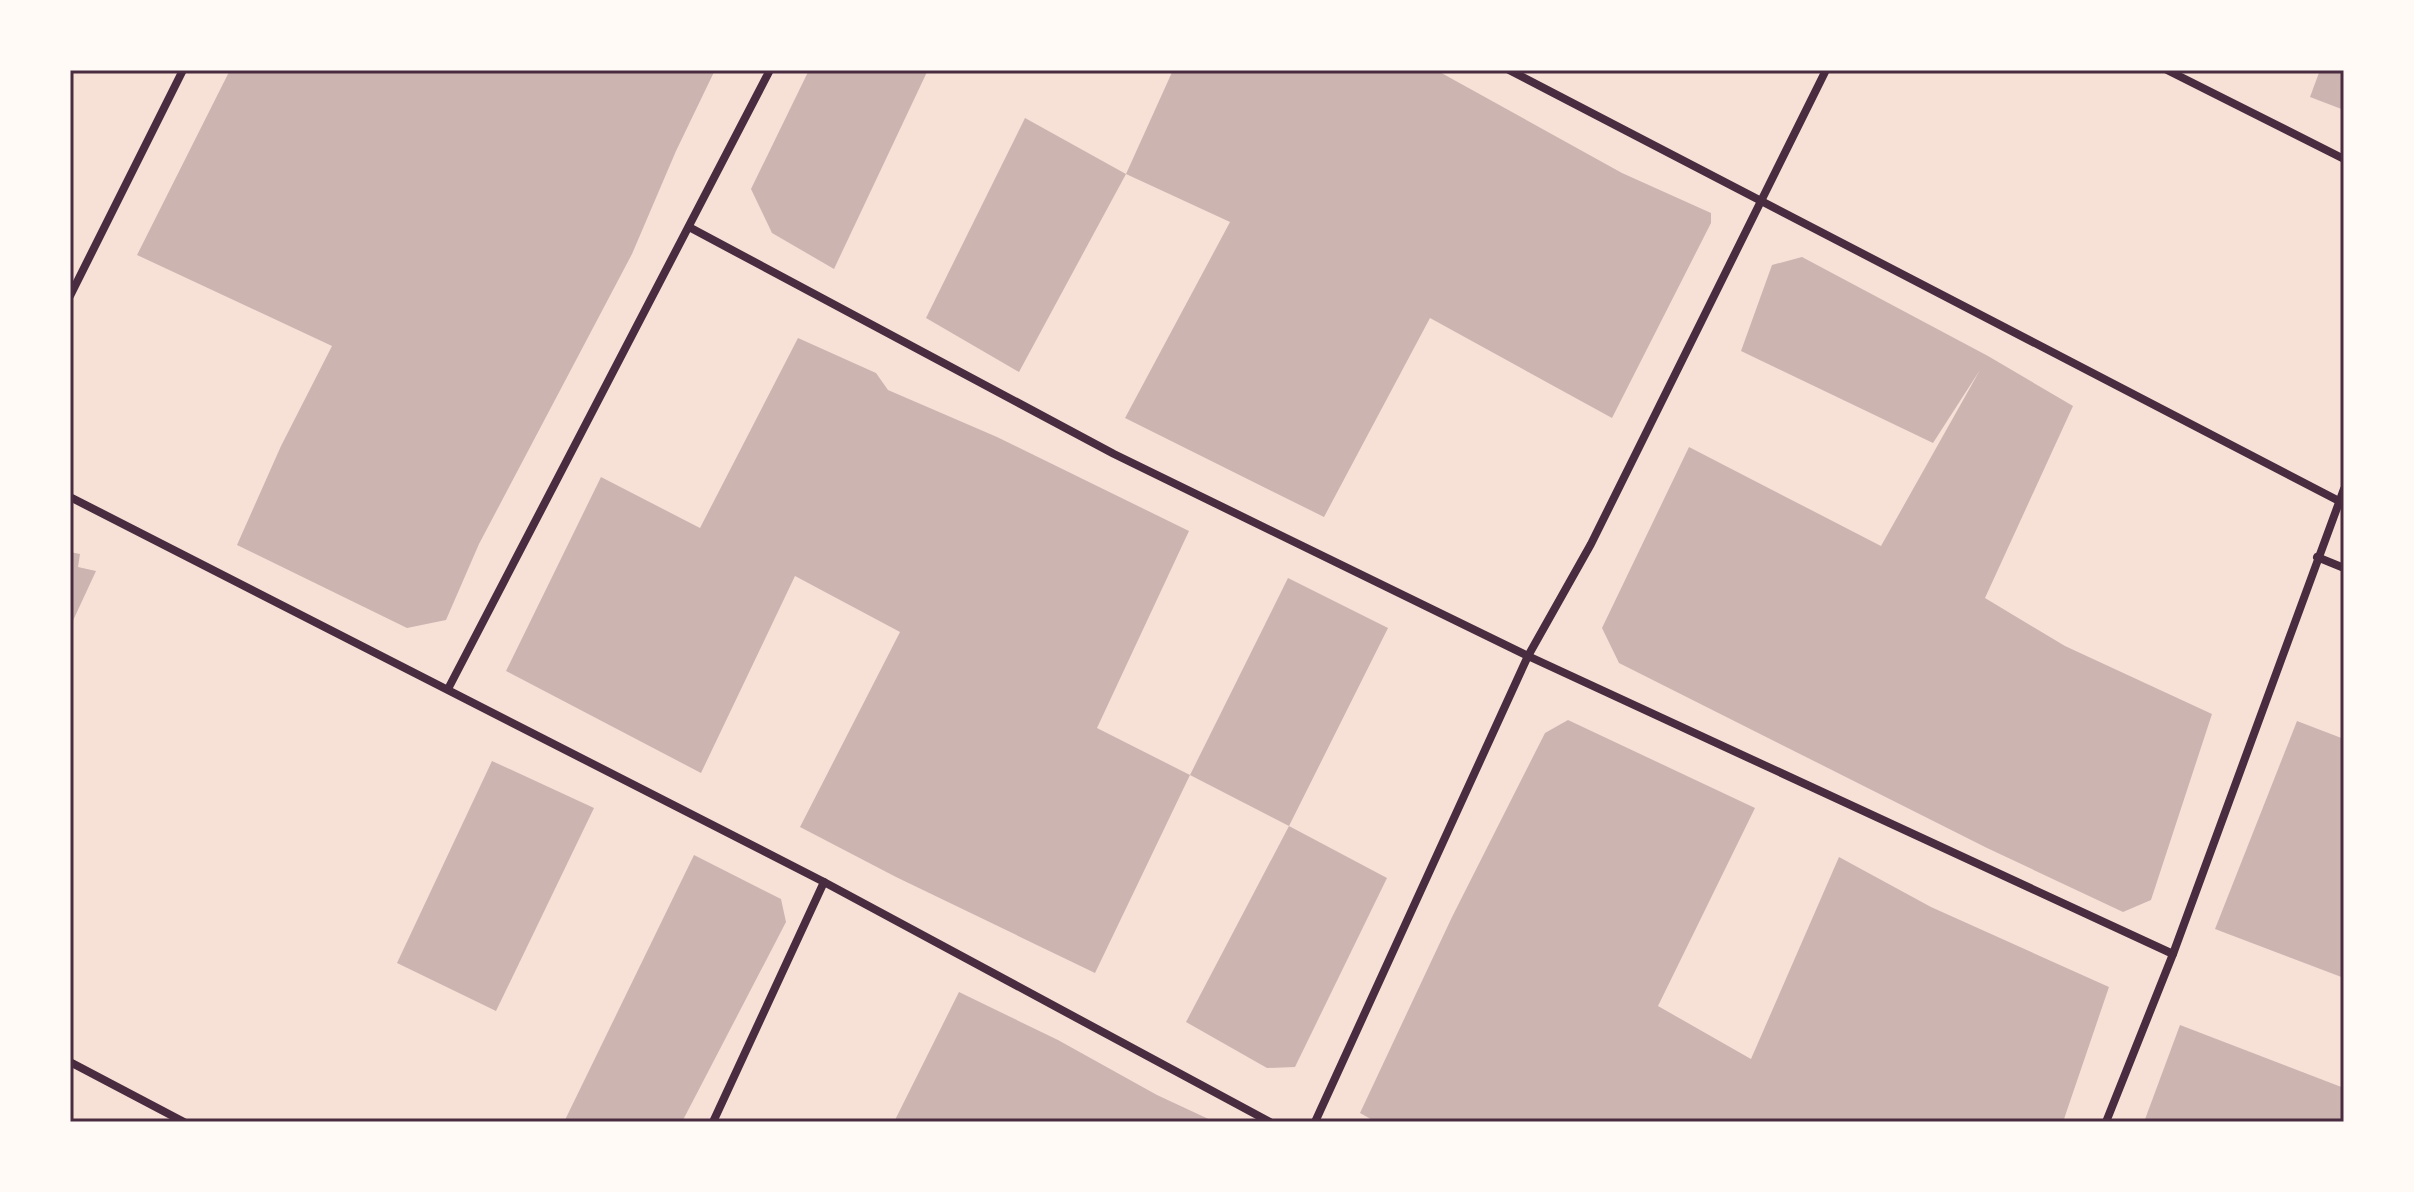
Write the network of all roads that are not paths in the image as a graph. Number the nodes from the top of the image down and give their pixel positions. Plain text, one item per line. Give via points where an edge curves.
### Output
1 (183, 70) edge
2 (770, 70) edge
3 (1509, 70) edge
4 (1826, 70) edge
5 (2167, 70) edge
6 (2344, 159) edge
7 (1761, 202) junction
8 (689, 227) junction
9 (70, 296) edge
10 (2344, 489) edge
11 (70, 497) edge
12 (2339, 501) junction
13 (2317, 557) junction
14 (2344, 568) edge
15 (1528, 656) junction
16 (448, 689) junction
17 (824, 882) junction
18 (2173, 954) junction
19 (70, 1062) edge
20 (184, 1122) edge
21 (713, 1122) edge
22 (1270, 1122) edge
23 (1315, 1122) edge
24 (2106, 1122) edge

1 - 9 street
2 - 8 street
3 - 7 street
4 - 7 street
5 - 6 street
7 - 12 street
7 - 15 street via 1591,544
8 - 15 street via 1114,454
8 - 16 street
10 - 12 street
11 - 16 street
12 - 13 street
13 - 14 street
13 - 18 street
15 - 18 street
15 - 23 street
16 - 17 street
17 - 21 street
17 - 22 street
18 - 24 street
19 - 20 street

